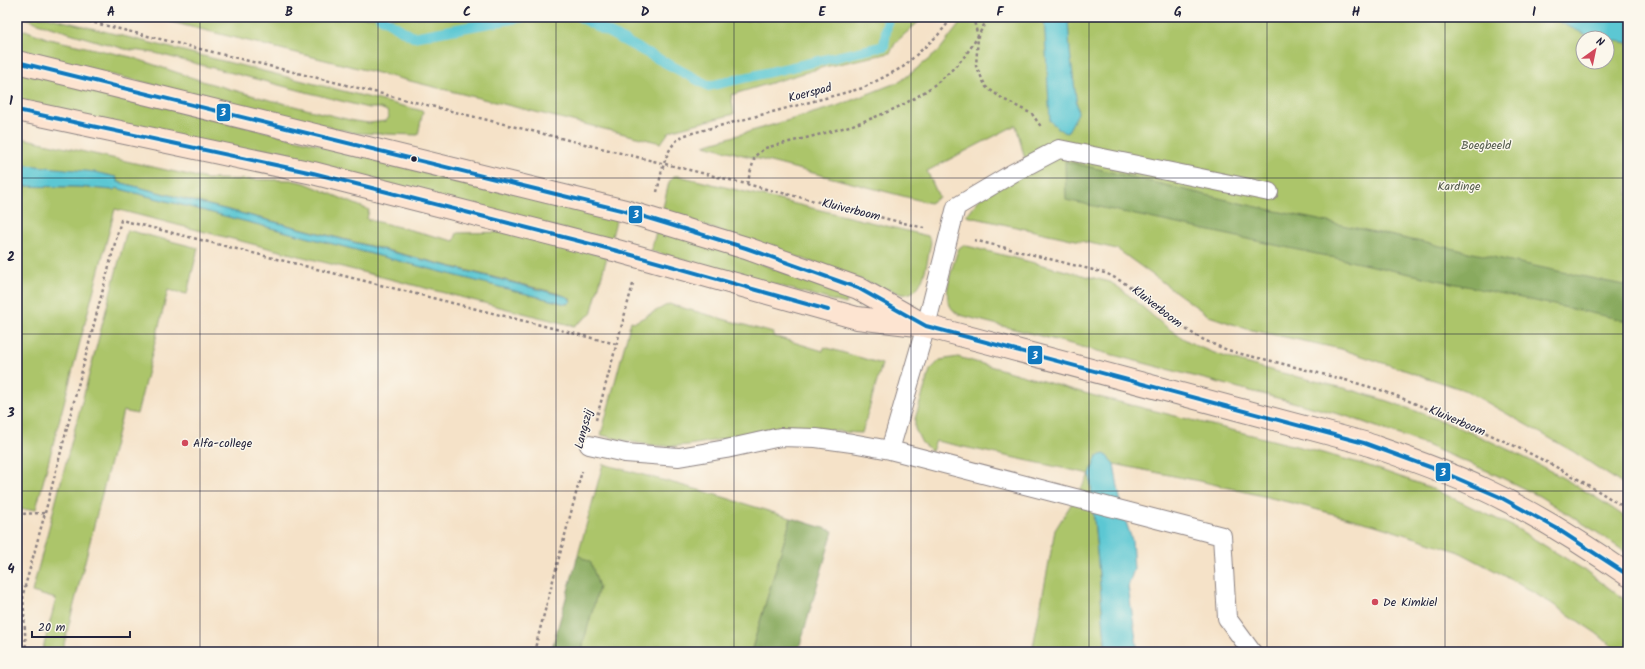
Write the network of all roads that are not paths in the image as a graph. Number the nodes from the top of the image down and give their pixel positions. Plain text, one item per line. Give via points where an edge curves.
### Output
1 (17, 62) edge
2 (17, 110) edge
3 (1269, 192) dead end
4 (926, 326) junction
5 (589, 445) road end
6 (890, 450) junction
7 (1628, 575) edge
8 (1252, 652) edge

1 - 4 main road via 650,218 746,248 858,288
2 - 4 main road via 314,173 640,257 857,318
3 - 4 lane via 1059,149 956,207
4 - 6 lane
4 - 7 main road via 1364,443 1481,488 1537,517 1591,549
5 - 6 lane via 625,453 679,457 726,450 760,441 816,438
6 - 8 lane via 1222,536 1227,618

